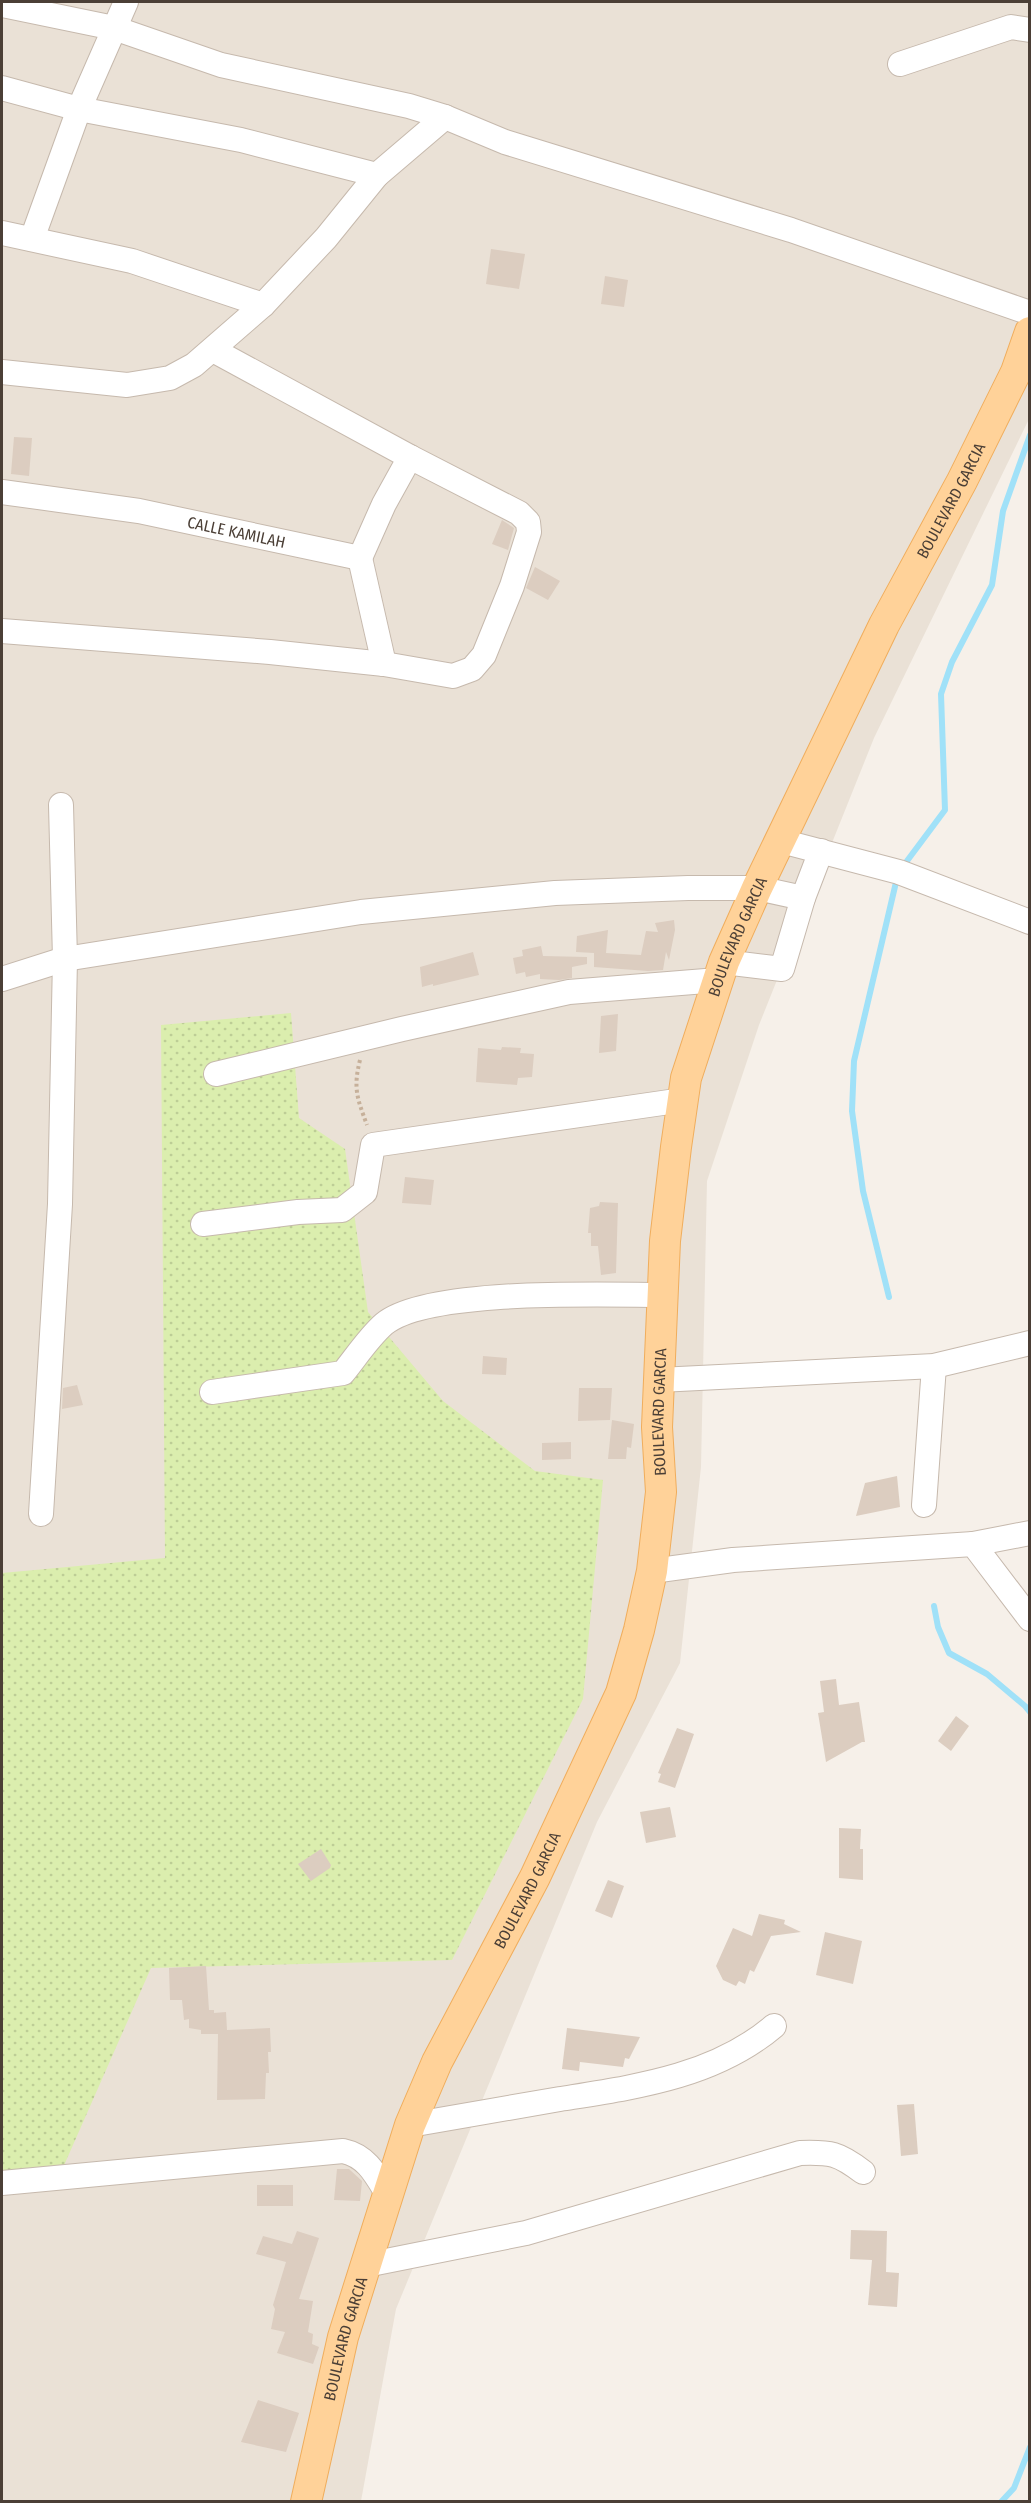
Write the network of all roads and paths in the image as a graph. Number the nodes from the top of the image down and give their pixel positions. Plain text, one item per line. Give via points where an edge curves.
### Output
1 (126, 2) edge
2 (2, 5) edge
3 (114, 28) junction
4 (1029, 30) edge
5 (900, 64) dead end
6 (2, 88) edge
7 (79, 109) junction
8 (445, 117) junction
9 (377, 176) junction
10 (2, 233) edge
11 (32, 239) junction
12 (263, 305) junction
13 (1029, 313) edge
14 (1029, 332) edge
15 (213, 350) junction
16 (2, 372) edge
17 (410, 457) junction
18 (2, 492) edge
19 (360, 558) junction
20 (2, 631) edge
21 (384, 664) junction
22 (61, 805) dead end
23 (781, 841) junction
24 (821, 851) junction
25 (756, 888) junction
26 (803, 898) junction
27 (1029, 922) edge
28 (65, 959) junction
29 (721, 971) junction
30 (2, 979) edge
31 (370, 1038) junction
32 (216, 1074) dead end
33 (683, 1100) junction
34 (374, 1145) junction
35 (203, 1224) dead end
36 (663, 1295) junction
37 (1029, 1343) edge
38 (934, 1366) junction
39 (659, 1380) junction
40 (212, 1392) dead end
41 (924, 1506) dead end
42 (41, 1514) dead end
43 (1029, 1533) edge
44 (973, 1544) junction
45 (652, 1571) junction
46 (1029, 1619) edge
47 (774, 2026) dead end
48 (410, 2125) junction
49 (863, 2172) dead end
50 (2, 2183) edge
51 (388, 2195) junction
52 (366, 2265) junction
53 (306, 2502) edge

1 - 3 street
2 - 3 street
3 - 7 street
3 - 8 street via 221,65
4 - 5 street via 1011,27
6 - 7 street
7 - 9 street via 241,140
7 - 11 street
8 - 9 street
8 - 13 street via 506,142 791,230
9 - 12 street
10 - 11 street
11 - 12 street via 132,261
12 - 15 street
14 - 23 main road, BOULEVARD GARCIA via 1016,372 884,625
15 - 16 street via 170,378 128,385
15 - 17 street
17 - 19 street
17 - 21 street via 519,513 528,522 529,532 484,655 472,669 453,676
18 - 19 street, CALLE KAMILAH via 139,511
19 - 21 street
20 - 21 street
22 - 28 street
23 - 24 street
23 - 25 main road, BOULEVARD GARCIA
24 - 26 street
24 - 27 street via 899,872
25 - 26 street
25 - 28 street via 555,893 372,911
25 - 29 main road, BOULEVARD GARCIA
26 - 29 street via 782,969
28 - 30 street
28 - 42 street via 60,1204
29 - 31 street via 569,992
29 - 33 main road, BOULEVARD GARCIA via 686,1078
31 - 32 street
31 - 34 path via 355,1080 356,1095
33 - 34 street
33 - 36 main road, BOULEVARD GARCIA via 665,1241
34 - 35 street via 365,1192 342,1210
36 - 39 main road, BOULEVARD GARCIA
36 - 40 street via 516,1296 425,1305 385,1323 343,1373
37 - 38 street
38 - 39 street
38 - 41 street
39 - 45 main road, BOULEVARD GARCIA via 661,1492
43 - 44 street
44 - 45 street via 733,1560
44 - 46 street
45 - 48 main road, BOULEVARD GARCIA via 621,1692 535,1877 436,2062
47 - 48 street via 753,2044 719,2062 639,2086
48 - 51 main road, BOULEVARD GARCIA
49 - 52 street via 843,2157 800,2153 526,2233
50 - 51 street via 343,2151 367,2162
51 - 52 main road, BOULEVARD GARCIA
52 - 53 main road, BOULEVARD GARCIA via 343,2337

